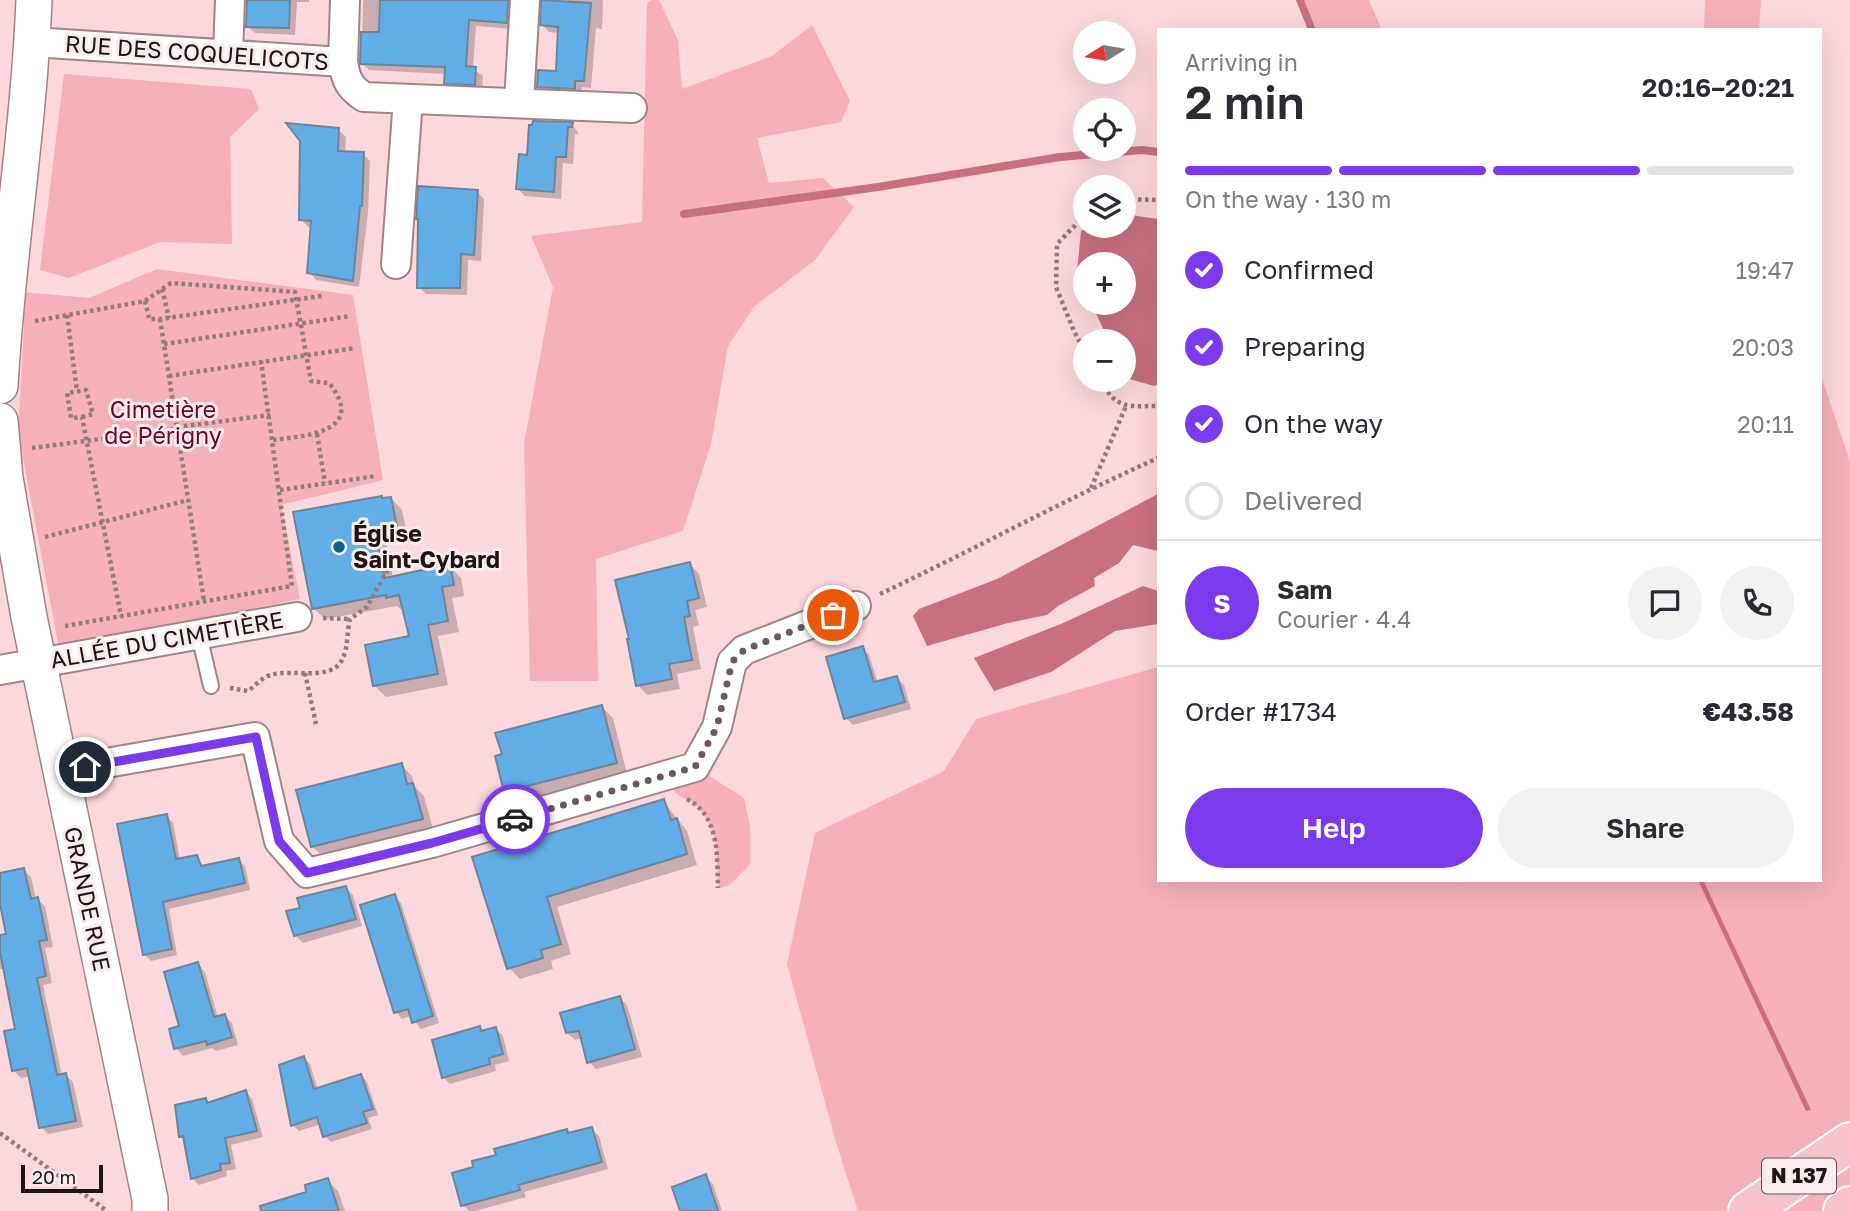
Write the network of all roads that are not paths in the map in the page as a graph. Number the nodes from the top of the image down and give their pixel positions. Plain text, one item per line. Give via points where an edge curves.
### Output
1 (34, 0) edge
2 (230, 0) edge
3 (345, 0) edge
4 (525, 0) edge
5 (32, 42) junction
6 (228, 54) junction
7 (343, 62) junction
8 (408, 99) junction
9 (519, 102) junction
10 (632, 108) dead end
11 (396, 264) dead end
12 (13, 325) edge
13 (0, 386) edge
14 (0, 421) edge
15 (856, 606) road end
16 (297, 617) dead end
17 (199, 635) junction
18 (38, 662) junction
19 (0, 670) edge
20 (211, 686) road end
21 (61, 771) junction
22 (1850, 1142) edge
23 (1850, 1206) edge
24 (150, 1211) edge
25 (1748, 1211) edge
26 (1843, 1211) edge

1 - 5 street
2 - 6 street
3 - 7 street
4 - 9 street
5 - 6 street, RUE DES COQUELICOTS
5 - 12 street
6 - 7 street, RUE DES COQUELICOTS
7 - 8 street, RUE DES COQUELICOTS via 346,80 364,97
8 - 9 street, RUE DES COQUELICOTS
8 - 11 street
9 - 10 street, RUE DES COQUELICOTS
12 - 13 street
14 - 18 street, GRANDE RUE via 5,478
15 - 21 street via 744,650 732,662 717,727 695,767 432,843 307,873 279,841 256,737
16 - 17 street, ALLÉE DU CIMETIÈRE
17 - 18 street, ALLÉE DU CIMETIÈRE
17 - 20 lane
18 - 19 street, ALLÉE DU CIMETIÈRE
18 - 21 street, GRANDE RUE
21 - 24 street, GRANDE RUE
22 - 25 highway, N 137
23 - 26 highway, N 137

